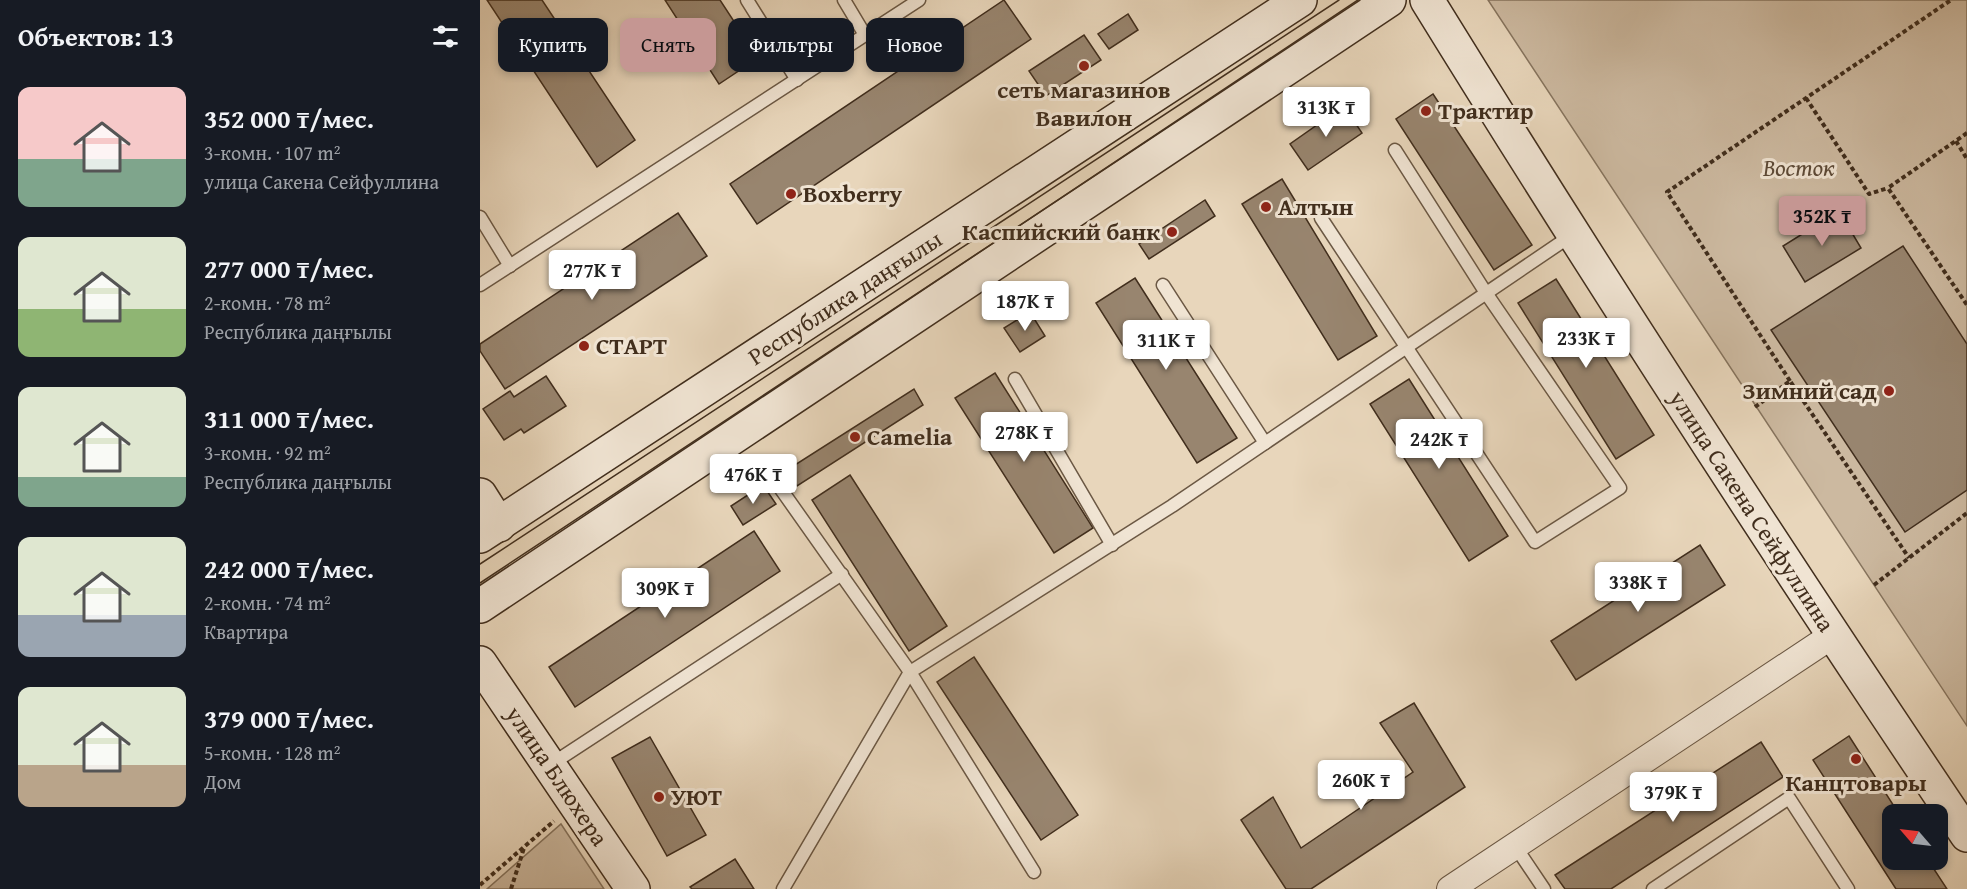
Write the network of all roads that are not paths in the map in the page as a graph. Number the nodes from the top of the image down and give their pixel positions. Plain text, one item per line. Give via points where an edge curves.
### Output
1 (747, 0) edge
2 (844, 0) edge
3 (919, 0) edge
4 (1300, 0) edge
5 (1389, 0) edge
6 (1427, 0) edge
7 (865, 35) junction
8 (797, 80) junction
9 (1395, 150) dead end
10 (480, 217) edge
11 (1322, 218) dead end
12 (1573, 234) junction
13 (510, 266) junction
14 (480, 285) edge
15 (1163, 285) dead end
16 (1486, 293) junction
17 (1407, 347) junction
18 (1015, 379) dead end
19 (1265, 443) junction
20 (778, 485) dead end
21 (480, 495) edge
22 (489, 531) edge
23 (1112, 544) junction
24 (842, 574) junction
25 (480, 606) edge
26 (1833, 635) junction
27 (480, 663) edge
28 (910, 672) junction
29 (549, 765) junction
30 (1967, 835) edge
31 (1515, 846) junction
32 (1034, 872) dead end
33 (633, 889) edge
34 (783, 889) edge
35 (1450, 889) edge
36 (1544, 889) edge
37 (1653, 889) edge
38 (1848, 889) edge

1 - 8 lane
2 - 7 lane
3 - 7 lane
4 - 22 main road, Республика даңғылы
5 - 25 main road
6 - 12 main road, улица Сакена Сейфуллина
7 - 8 lane
8 - 13 lane
9 - 16 lane
10 - 13 lane
11 - 17 lane
12 - 16 lane
12 - 26 main road, улица Сакена Сейфуллина
13 - 14 lane
15 - 19 lane
16 - 17 lane
16 - 17 lane via 1620,488 1535,542
17 - 19 lane
18 - 23 lane
19 - 23 lane
20 - 24 lane
21 - 22 main road
23 - 28 lane
24 - 28 lane
24 - 29 lane
26 - 30 main road, улица Сакена Сейфуллина
26 - 31 street
27 - 29 main road, улица Блюхера
28 - 32 lane
28 - 34 lane
29 - 33 main road, улица Блюхера
31 - 35 street
31 - 36 lane
37 - 38 lane via 1789,798

